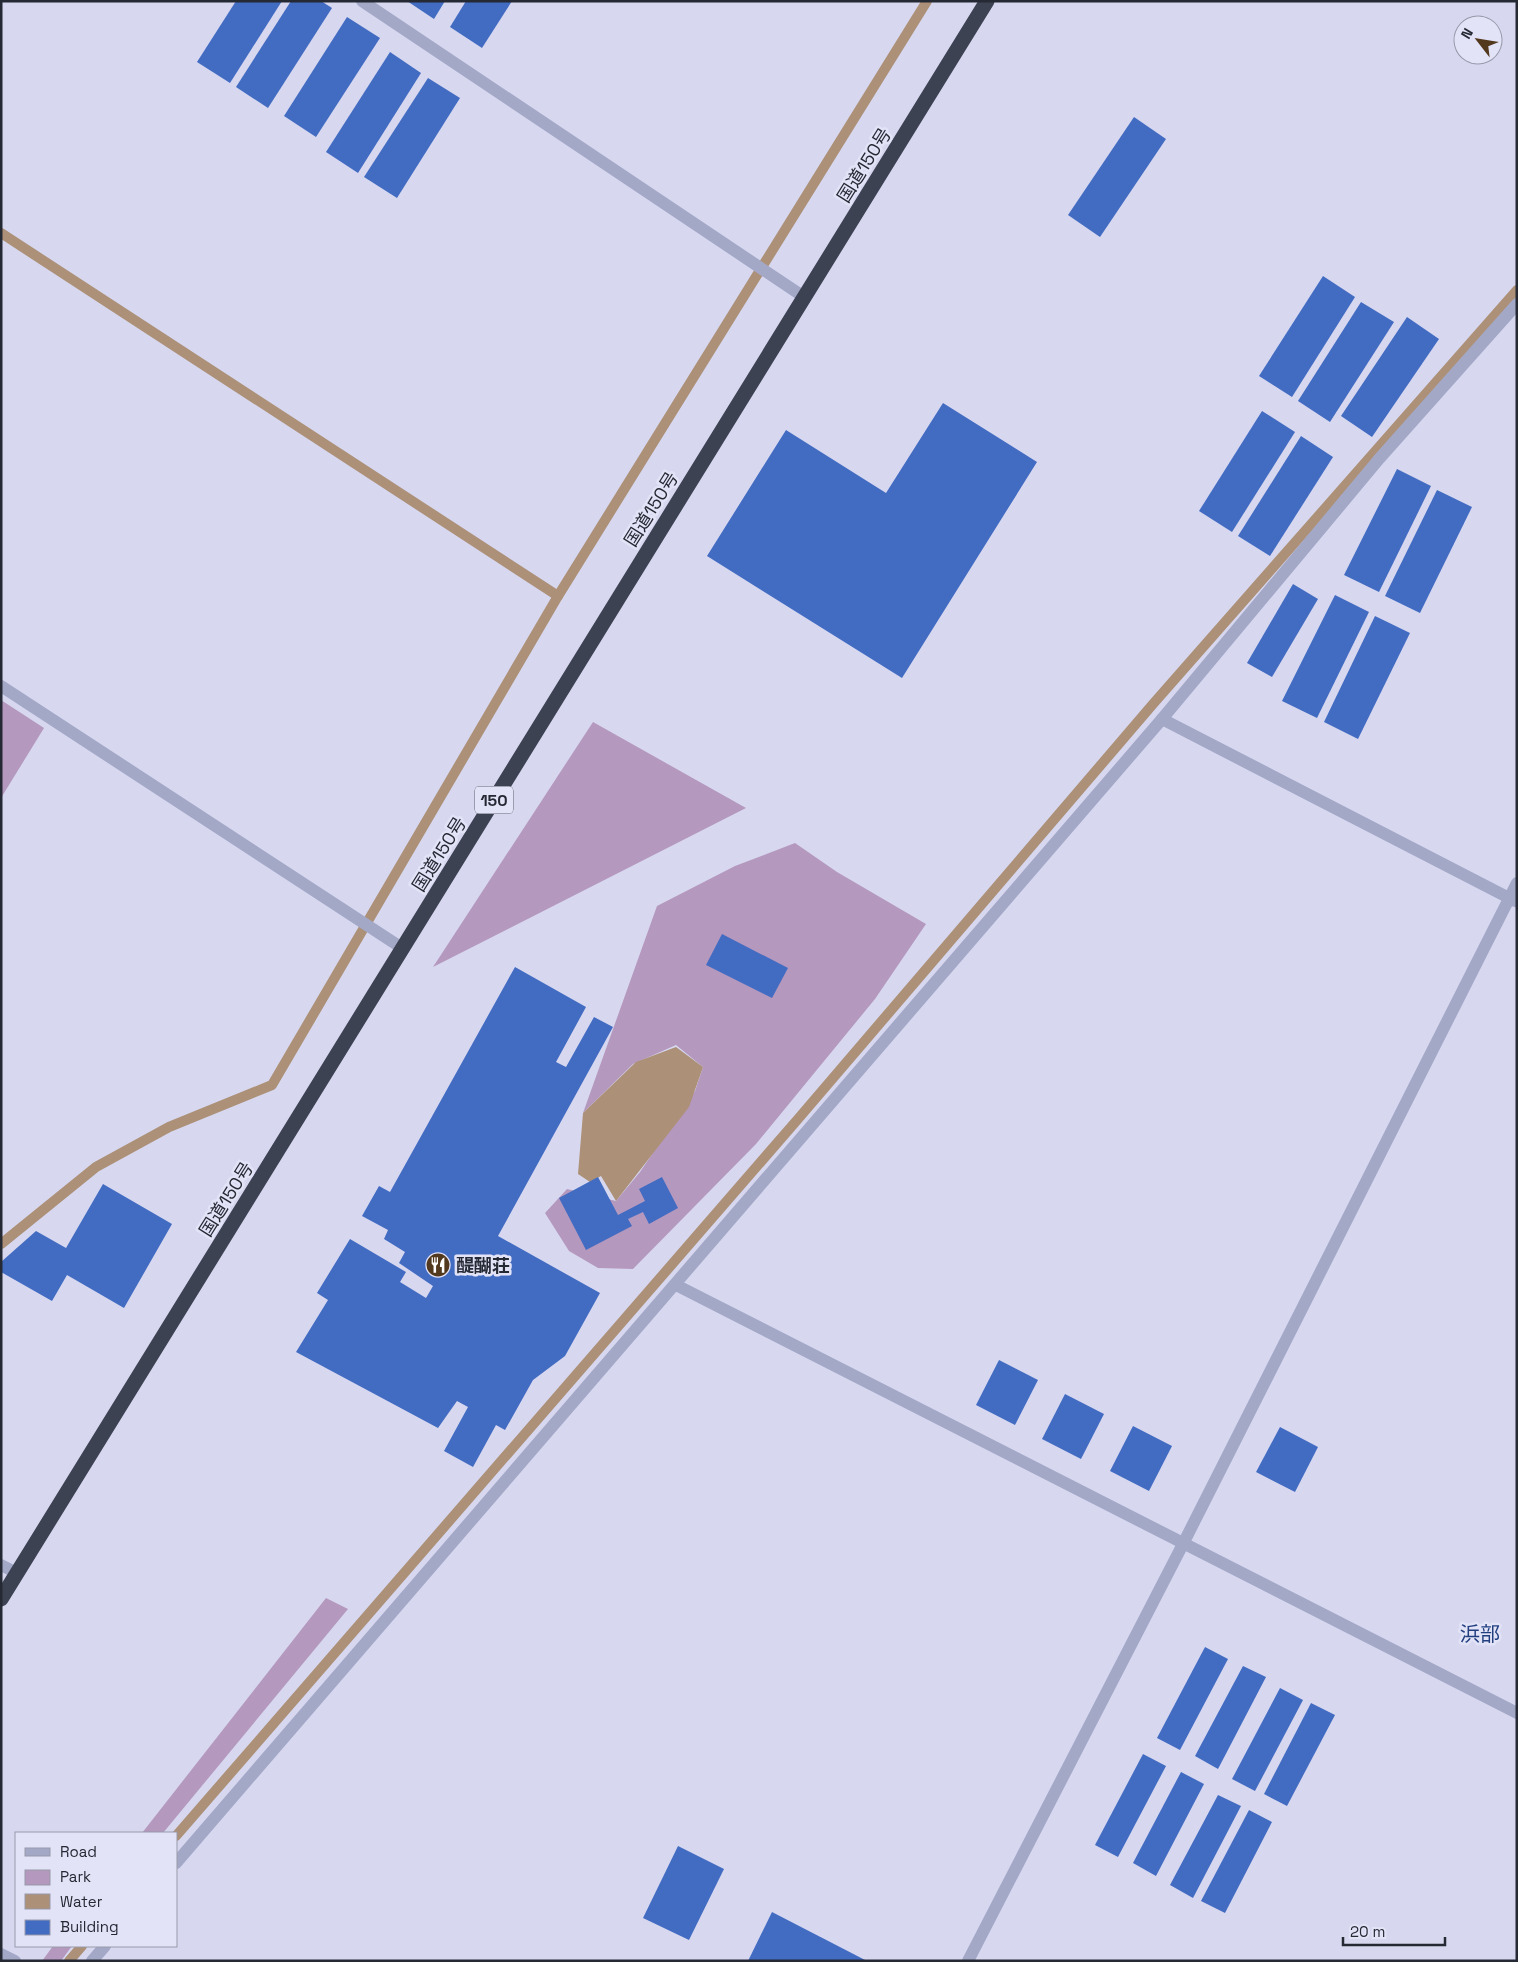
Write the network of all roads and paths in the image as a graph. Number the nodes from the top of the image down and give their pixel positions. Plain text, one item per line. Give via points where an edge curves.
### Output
1 (362, 1) edge
2 (987, 1) edge
3 (804, 297) junction
4 (1517, 304) edge
5 (1, 686) edge
6 (1162, 719) junction
7 (1517, 883) edge
8 (1513, 900) edge
9 (402, 948) junction
10 (676, 1285) junction
11 (1183, 1544) junction
12 (1, 1565) edge
13 (17, 1573) junction
14 (1, 1599) edge
15 (1517, 1713) edge
16 (178, 1861) edge
17 (104, 1947) edge
18 (1, 1954) edge
19 (15, 1961) edge
20 (92, 1961) edge
21 (968, 1961) edge

1 - 3 street
2 - 3 highway, 国道150号 / 150
3 - 9 highway, 国道150号 / 150
4 - 6 street via 1384,454
5 - 9 street
6 - 8 street
6 - 10 street
7 - 8 street
8 - 11 street
9 - 13 highway, 国道150号 / 150
10 - 11 street
10 - 16 street
11 - 15 street
11 - 21 street
12 - 13 street
13 - 14 highway, 国道150号 / 150
17 - 20 street
18 - 19 street

